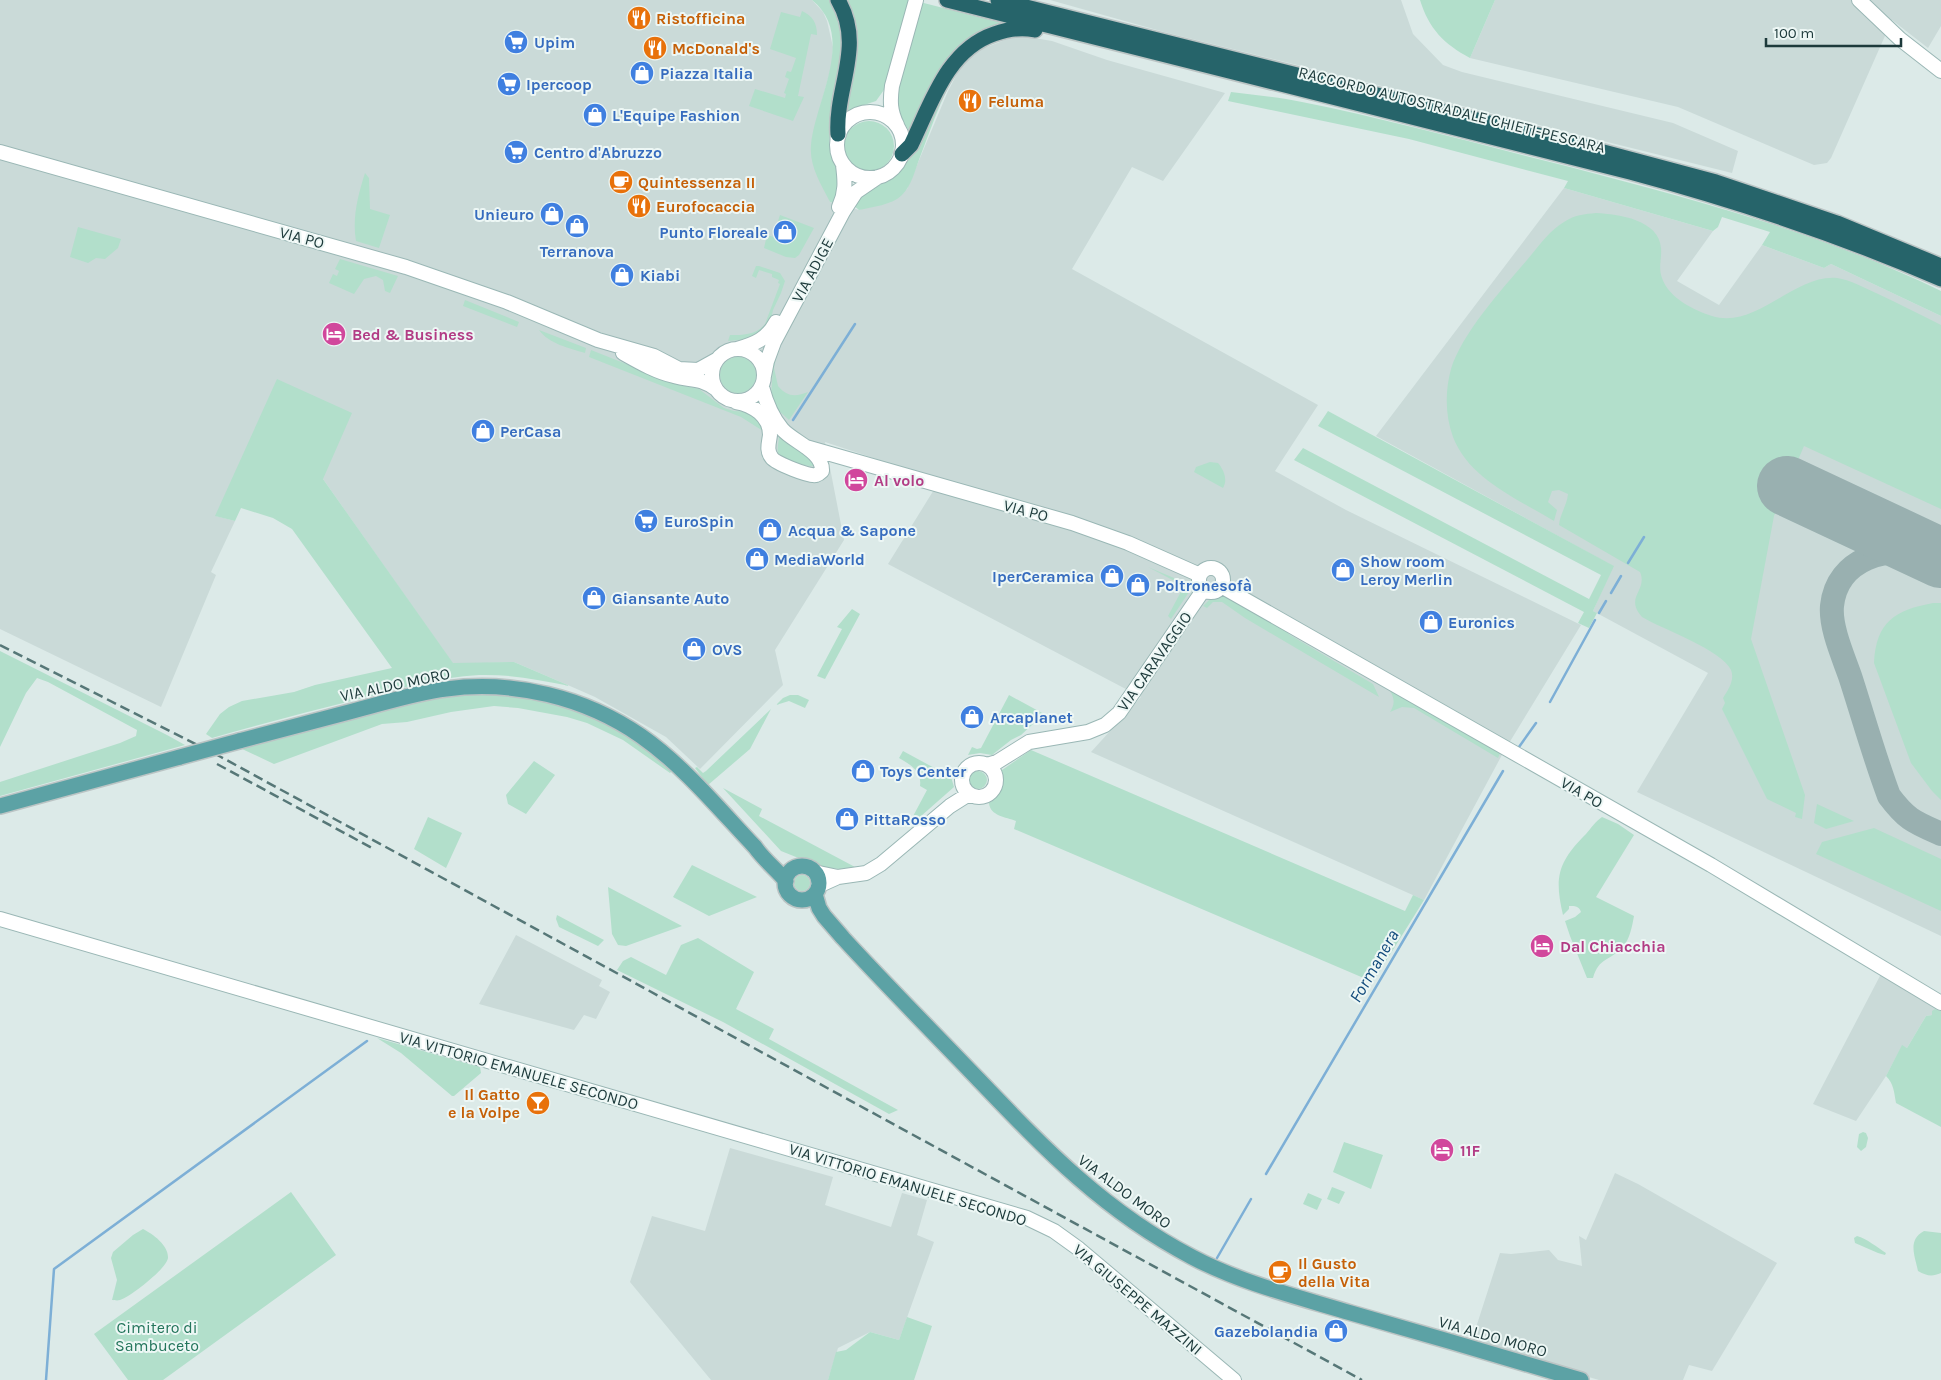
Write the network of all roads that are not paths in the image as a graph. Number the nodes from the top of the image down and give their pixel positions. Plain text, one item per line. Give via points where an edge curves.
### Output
1 (838, 0) edge
2 (916, 0) edge
3 (947, 0) edge
4 (998, 0) edge
5 (1036, 0) edge
6 (1859, 0) edge
7 (1093, 24) junction
8 (1070, 31) junction
9 (1941, 71) edge
10 (892, 86) junction
11 (858, 114) junction
12 (898, 128) junction
13 (838, 134) junction
14 (0, 152) edge
15 (902, 154) junction
16 (843, 165) junction
17 (878, 177) junction
18 (1941, 266) edge
19 (1941, 279) edge
20 (598, 340) junction
21 (738, 349) junction
22 (716, 360) junction
23 (763, 382) junction
24 (716, 389) junction
25 (736, 402) junction
26 (806, 447) junction
27 (847, 459) junction
28 (822, 467) junction
29 (1200, 575) junction
30 (1221, 586) junction
31 (1204, 589) junction
32 (990, 769) junction
33 (966, 790) junction
34 (0, 806) edge
35 (791, 874) junction
36 (816, 884) junction
37 (799, 900) junction
38 (0, 920) edge
39 (843, 938) junction
40 (1941, 1003) edge
41 (1038, 1223) joint
42 (1234, 1380) edge
43 (1581, 1380) edge

1 - 13 highway via 847,18 850,38
2 - 10 street
3 - 8 highway, RACCORDO AUTOSTRADALE CHIETI-PESCARA
4 - 7 highway, RACCORDO AUTOSTRADALE CHIETI-PESCARA
5 - 7 highway via 1082,14
6 - 9 street via 1900,39
7 - 18 highway, RACCORDO AUTOSTRADALE CHIETI-PESCARA via 1716,182 1830,220
8 - 15 highway via 1056,35 1027,28 1012,29 986,36 971,45 948,72 911,145
8 - 19 highway, RACCORDO AUTOSTRADALE CHIETI-PESCARA via 1706,193 1836,236
10 - 11 street via 876,105
10 - 12 street via 891,112
11 - 12 street via 881,113
11 - 13 street via 846,122
12 - 15 street via 903,140
13 - 16 street via 836,147
14 - 20 street, VIA PO via 406,267 507,302
15 - 17 street via 890,171
16 - 17 street via 862,178
16 - 21 street, VIA ADIGE via 844,196 773,329 761,341
17 - 23 street, VIA ADIGE via 856,192 843,212 774,342
20 - 22 street, VIA PO via 654,356 687,371 698,370
20 - 24 street, VIA PO via 651,368 704,381
21 - 22 street via 726,352
21 - 23 street via 746,350 760,360
22 - 24 street via 712,375
23 - 25 street via 753,397
23 - 26 street, VIA PO via 768,407 776,421 787,434
24 - 25 street via 725,398
25 - 28 street via 752,406 766,421 770,434 769,453 776,462 813,475
26 - 27 street, VIA PO
26 - 28 street, VIA PO
27 - 28 street
27 - 29 street, VIA PO via 1072,523 1128,543
29 - 30 street via 1206,569 1216,570 1222,578
29 - 31 street
30 - 31 street via 1212,591
30 - 40 street, VIA PO via 1703,861
31 - 32 street, VIA CARAVAGGIO via 1113,719 1097,729 1029,742
32 - 33 street via 975,763 969,765 963,773
32 - 33 street via 994,787 988,795 978,797
33 - 36 street via 874,869
34 - 35 main road, VIA ALDO MORO, bridge via 410,696 446,689 495,688 538,693 578,704 640,735 678,768 763,858 778,870
35 - 36 main road via 806,867
35 - 37 main road via 788,892
36 - 37 main road via 806,900
36 - 39 main road, VIA ALDO MORO via 819,908
37 - 39 main road, VIA ALDO MORO
38 - 41 street, VIA VITTORIO EMANUELE SECONDO
39 - 43 main road, VIA ALDO MORO via 1066,1169 1108,1204 1166,1243 1213,1267 1278,1291
41 - 42 street, VIA GIUSEPPE MAZZINI via 1080,1249

